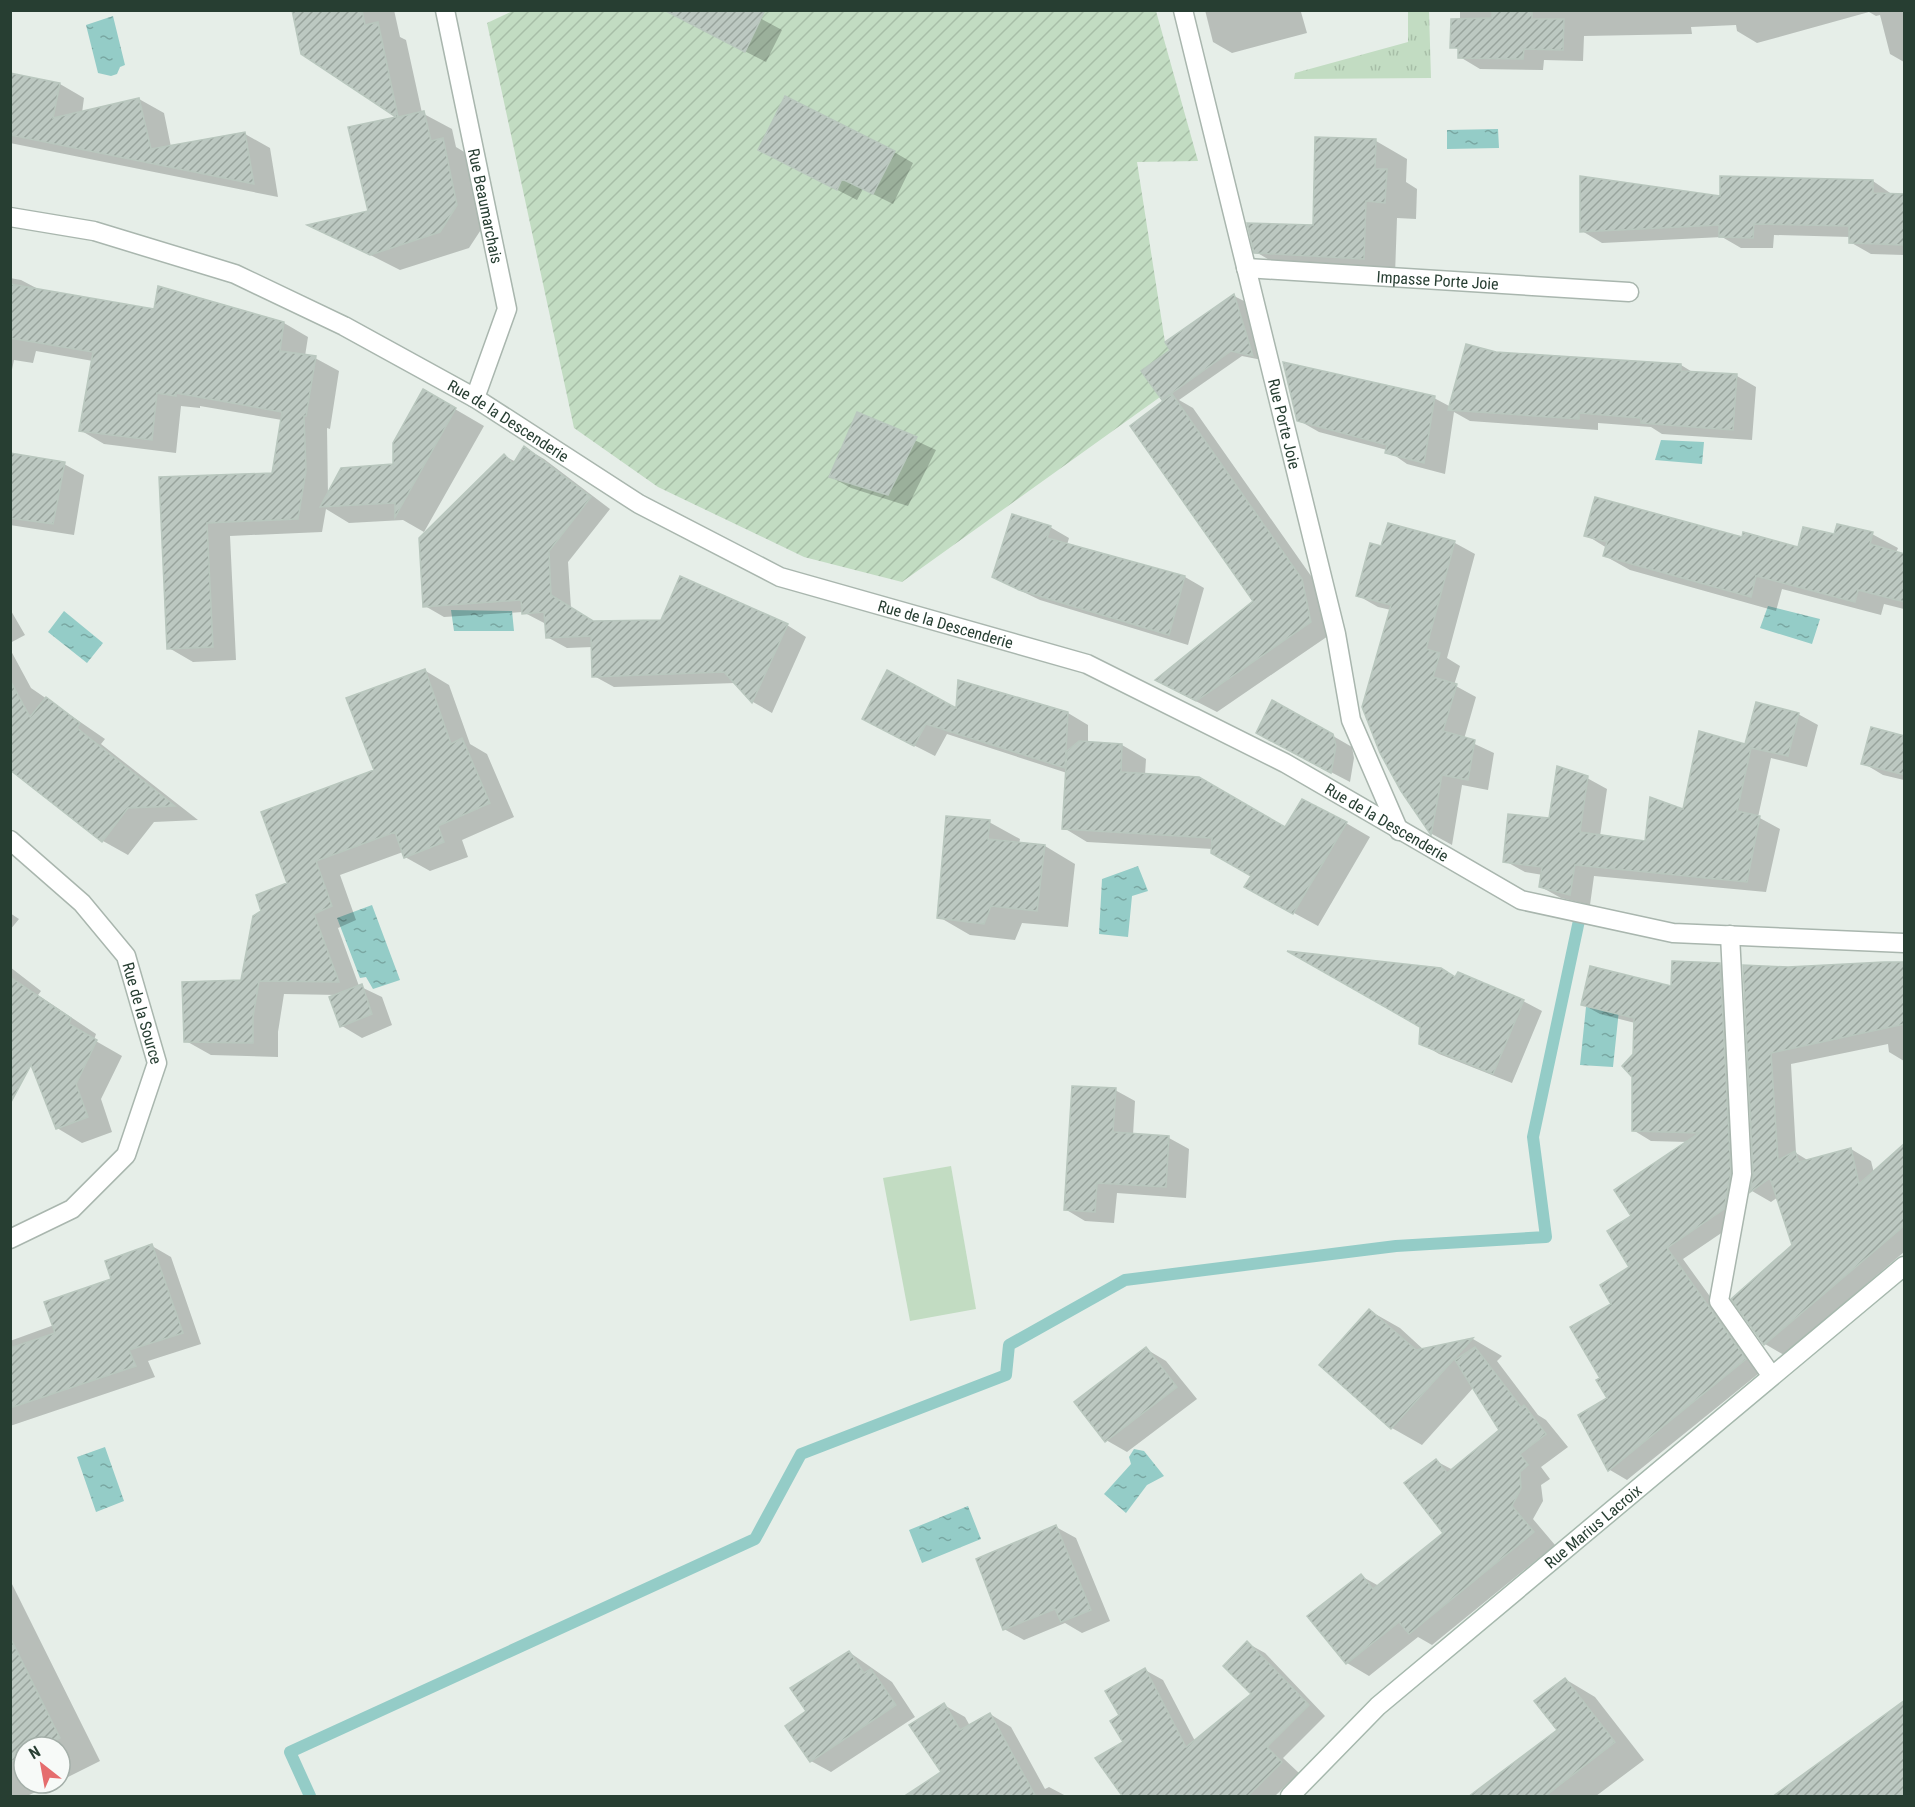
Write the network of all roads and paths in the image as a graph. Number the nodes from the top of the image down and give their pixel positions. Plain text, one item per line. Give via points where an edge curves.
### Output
1 (445, 10) edge
2 (1183, 10) edge
3 (10, 217) edge
4 (1246, 268) junction
5 (1629, 292) dead end
6 (475, 398) junction
7 (1399, 831) junction
8 (10, 840) edge
9 (1730, 935) junction
10 (1905, 943) edge
11 (10, 1239) edge
12 (1905, 1266) edge
13 (1771, 1375) junction
14 (1290, 1797) edge

1 - 6 street, Rue Beaumarchais via 507,309
2 - 4 street, Rue Porte Joie
3 - 6 street, Rue de la Descenderie via 94,231 235,274 344,326
4 - 5 street, Impasse Porte Joie
4 - 7 street, Rue Porte Joie via 1336,634 1351,720
6 - 7 street, Rue de la Descenderie via 639,504 780,578 1087,664 1285,762
7 - 9 street, Rue de la Descenderie via 1521,900 1673,933
8 - 11 street, Rue de la Source via 82,903 126,956 157,1063 126,1155 72,1209
9 - 10 street, Rue de la Descenderie
9 - 13 street via 1742,1174 1719,1301
12 - 13 street, Rue Marius Lacroix
13 - 14 street, Rue Marius Lacroix via 1378,1706

